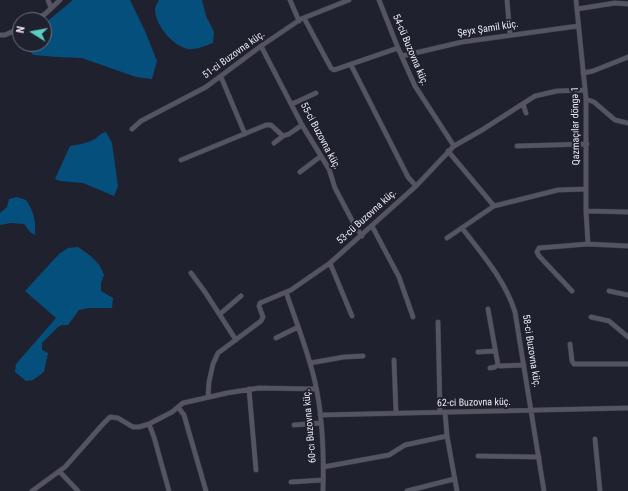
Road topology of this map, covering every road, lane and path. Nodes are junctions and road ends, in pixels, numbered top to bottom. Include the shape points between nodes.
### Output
1 (48, 0) edge
2 (60, 0) edge
3 (290, 0) edge
4 (348, 0) edge
5 (379, 0) edge
6 (507, 0) edge
7 (576, 0) edge
8 (628, 4) edge
9 (51, 8) junction
10 (576, 9) junction
11 (46, 12) edge
12 (304, 18) junction
13 (299, 21) junction
14 (578, 26) junction
15 (12, 32) edge
16 (0, 35) edge
17 (510, 35) junction
18 (261, 46) junction
19 (398, 48) junction
20 (402, 56) junction
21 (628, 57) edge
22 (351, 65) junction
23 (583, 73) junction
24 (221, 77) junction
25 (585, 90) junction
26 (316, 93) dead end
27 (586, 99) junction
28 (292, 104) junction
29 (523, 104) junction
30 (526, 113) dead end
31 (628, 124) edge
32 (302, 125) junction
33 (132, 129) dead end
34 (245, 134) junction
35 (283, 136) junction
36 (274, 143) dead end
37 (587, 144) junction
38 (454, 146) junction
39 (517, 146) dead end
40 (448, 151) junction
41 (321, 156) junction
42 (181, 160) dead end
43 (300, 172) dead end
44 (416, 186) junction
45 (586, 189) junction
46 (494, 206) junction
47 (586, 211) junction
48 (628, 212) edge
49 (372, 226) junction
50 (462, 228) junction
51 (362, 236) junction
52 (447, 238) dead end
53 (588, 244) junction
54 (628, 246) edge
55 (330, 263) junction
56 (190, 273) dead end
57 (572, 291) dead end
58 (608, 291) dead end
59 (286, 292) junction
60 (628, 295) edge
61 (241, 296) dead end
62 (488, 309) dead end
63 (220, 314) junction
64 (352, 316) dead end
65 (413, 317) dead end
66 (591, 317) dead end
67 (438, 322) dead end
68 (298, 327) junction
69 (628, 336) edge
70 (276, 338) dead end
71 (236, 340) junction
72 (570, 344) dead end
73 (495, 351) junction
74 (478, 352) dead end
75 (362, 356) dead end
76 (394, 360) dead end
77 (310, 363) junction
78 (628, 364) edge
79 (498, 365) junction
80 (524, 365) junction
81 (490, 368) dead end
82 (249, 389) junction
83 (316, 389) junction
84 (208, 397) junction
85 (178, 407) junction
86 (628, 408) edge
87 (531, 411) junction
88 (442, 412) junction
89 (396, 413) junction
90 (320, 415) junction
91 (320, 423) junction
92 (149, 424) junction
93 (294, 425) dead end
94 (447, 436) junction
95 (595, 439) dead end
96 (478, 456) dead end
97 (539, 457) junction
98 (323, 467) junction
99 (256, 470) dead end
100 (60, 472) junction
101 (454, 478) junction
102 (323, 480) junction
103 (291, 482) dead end
104 (32, 491) edge
105 (78, 491) edge
106 (169, 491) edge
107 (206, 491) edge
108 (323, 491) edge
109 (407, 491) edge
110 (457, 491) edge
111 (544, 491) edge
112 (600, 491) edge

1 - 9 street
2 - 9 street
3 - 13 street
4 - 12 street, 51-ci Buzovna küç.
5 - 19 street, 54-cü Buzovna küç.
6 - 17 street
7 - 10 street, Qazmaçılar döngə 1
8 - 10 street
9 - 11 street
10 - 14 street, Qazmaçılar döngə 1
12 - 13 street, 51-ci Buzovna küç.
12 - 22 street via 332,69 337,70
13 - 18 street, 51-ci Buzovna küç.
14 - 17 street, Şeyx Şamil küç.
14 - 23 street, Qazmaçılar döngə 1
15 - 16 street
17 - 20 street, Şeyx Şamil küç. via 462,42
18 - 24 street, 51-ci Buzovna küç.
18 - 28 street, 55-ci Buzovna küç.
19 - 20 street, 54-cü Buzovna küç.
19 - 22 street
20 - 38 street, 54-cü Buzovna küç. via 420,94
21 - 23 street
22 - 44 street via 408,177
23 - 25 street, Qazmaçılar döngə 1
24 - 33 street, 51-ci Buzovna küç. via 141,121
24 - 34 street
25 - 27 street, Qazmaçılar döngə 1
25 - 29 street, 53-cü Buzovna küç. via 542,94
26 - 28 street
27 - 31 street via 594,102 615,120
27 - 37 street, Qazmaçılar döngə 1
28 - 32 street, 55-ci Buzovna küç.
29 - 30 street
29 - 38 street, 53-cü Buzovna küç.
32 - 35 street
32 - 41 street, 55-ci Buzovna küç.
34 - 35 street via 269,125
34 - 42 street
35 - 36 street
37 - 39 street
37 - 45 street, Qazmaçılar döngə 1
38 - 40 street, 53-cü Buzovna küç.
40 - 44 street, 53-cü Buzovna küç.
40 - 46 street
41 - 43 street
41 - 51 street, 55-ci Buzovna küç. via 335,188
44 - 49 street, 53-cü Buzovna küç.
45 - 46 street via 558,190
45 - 47 street, Qazmaçılar döngə 1
46 - 50 street
47 - 48 street
47 - 53 street, Qazmaçılar döngə 1
49 - 51 street, 53-cü Buzovna küç.
49 - 65 street via 399,277
50 - 52 street
50 - 80 street, 58-ci Buzovna küç. via 486,259 509,297 517,319
51 - 55 street, 53-cü Buzovna küç.
53 - 54 street
53 - 57 street via 538,250 539,256
55 - 59 street, 53-cü Buzovna küç.
55 - 64 street
56 - 63 street
58 - 60 street
59 - 68 street, 60-cı Buzovna küç.
59 - 71 street, 53-cü Buzovna küç. via 260,303 263,315 259,324
61 - 63 street
62 - 73 street
63 - 71 street
66 - 69 street via 609,321
67 - 88 street
68 - 70 street
68 - 77 street, 60-cı Buzovna küç.
71 - 84 street, 53-cü Buzovna küç. via 215,358
72 - 78 street via 574,364
73 - 74 street
73 - 79 street
75 - 77 street
76 - 89 street
77 - 83 street, 60-cı Buzovna küç.
79 - 80 street
79 - 81 street
80 - 87 street, 58-ci Buzovna küç.
82 - 83 street
82 - 84 street
82 - 99 street
83 - 90 street, 60-cı Buzovna küç.
84 - 85 street
85 - 92 street
85 - 107 street via 184,415
86 - 87 street, 62-ci Buzovna küç.
87 - 88 street, 62-ci Buzovna küç.
87 - 97 street, 58-ci Buzovna küç.
88 - 89 street, 62-ci Buzovna küç.
88 - 94 street
89 - 90 street, 62-ci Buzovna küç.
90 - 91 street, 60-cı Buzovna küç.
91 - 93 street
91 - 98 street, 60-cı Buzovna küç.
92 - 100 street via 133,427 121,419 110,417
92 - 106 street
94 - 98 street via 406,445 389,455
94 - 101 street
95 - 112 street
96 - 97 street
97 - 111 street, 58-ci Buzovna küç.
98 - 102 street, 60-cı Buzovna küç.
100 - 104 street
100 - 105 street
101 - 109 street
101 - 110 street
102 - 103 street
102 - 108 street, 60-cı Buzovna küç.

